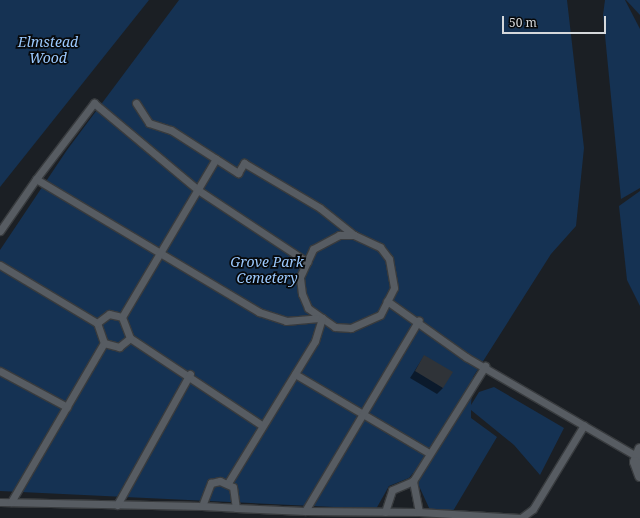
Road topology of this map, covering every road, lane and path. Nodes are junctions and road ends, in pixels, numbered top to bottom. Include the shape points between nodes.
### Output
1 (136, 103) dead end
2 (216, 159) junction
3 (36, 179) junction
4 (198, 190) junction
5 (0, 231) edge
6 (354, 235) junction
7 (159, 253) junction
8 (307, 262) junction
9 (0, 265) edge
10 (387, 301) junction
11 (122, 317) junction
12 (322, 318) junction
13 (419, 320) junction
14 (97, 322) junction
15 (130, 338) junction
16 (104, 343) junction
17 (485, 366) junction
18 (0, 370) edge
19 (190, 374) junction
20 (295, 374) junction
21 (66, 407) junction
22 (363, 414) junction
23 (584, 425) junction
24 (263, 426) junction
25 (638, 452) edge
26 (429, 453) junction
27 (640, 476) edge
28 (413, 481) junction
29 (228, 482) junction
30 (0, 502) edge
31 (11, 502) junction
32 (117, 505) junction
33 (202, 506) junction
34 (236, 508) junction
35 (306, 511) junction
36 (384, 512) junction
37 (419, 512) junction
38 (521, 518) edge

1 - 2 lane via 149,123 171,130
2 - 4 lane
2 - 6 lane via 238,173 244,163 320,208
3 - 4 lane via 94,103
3 - 5 lane
3 - 7 lane
4 - 7 lane
4 - 8 lane
6 - 8 lane via 325,240 313,249
6 - 10 lane via 368,239 389,259 394,288
7 - 11 lane
7 - 12 lane via 259,312 286,321
8 - 12 lane via 300,277 302,294 308,308
9 - 14 lane
10 - 12 lane via 380,316 351,328 335,327
10 - 13 lane
11 - 14 lane via 109,314
11 - 15 lane
12 - 20 lane via 315,341
13 - 17 lane via 466,357
13 - 22 lane
14 - 16 lane
15 - 16 lane via 119,347
15 - 19 lane
16 - 21 lane
17 - 23 lane
17 - 26 lane
18 - 21 lane
19 - 24 lane
19 - 32 lane
20 - 22 lane
20 - 24 lane
21 - 31 lane
22 - 26 lane
22 - 35 lane
23 - 25 lane
23 - 38 lane via 533,509
24 - 29 lane
25 - 27 street via 635,467
26 - 28 lane
28 - 36 lane via 392,490
28 - 37 lane
29 - 33 lane via 211,483
29 - 34 lane via 233,487
30 - 31 lane
31 - 32 lane
32 - 33 lane
33 - 34 lane
34 - 35 lane
35 - 36 lane
36 - 37 lane
37 - 38 lane via 462,517

